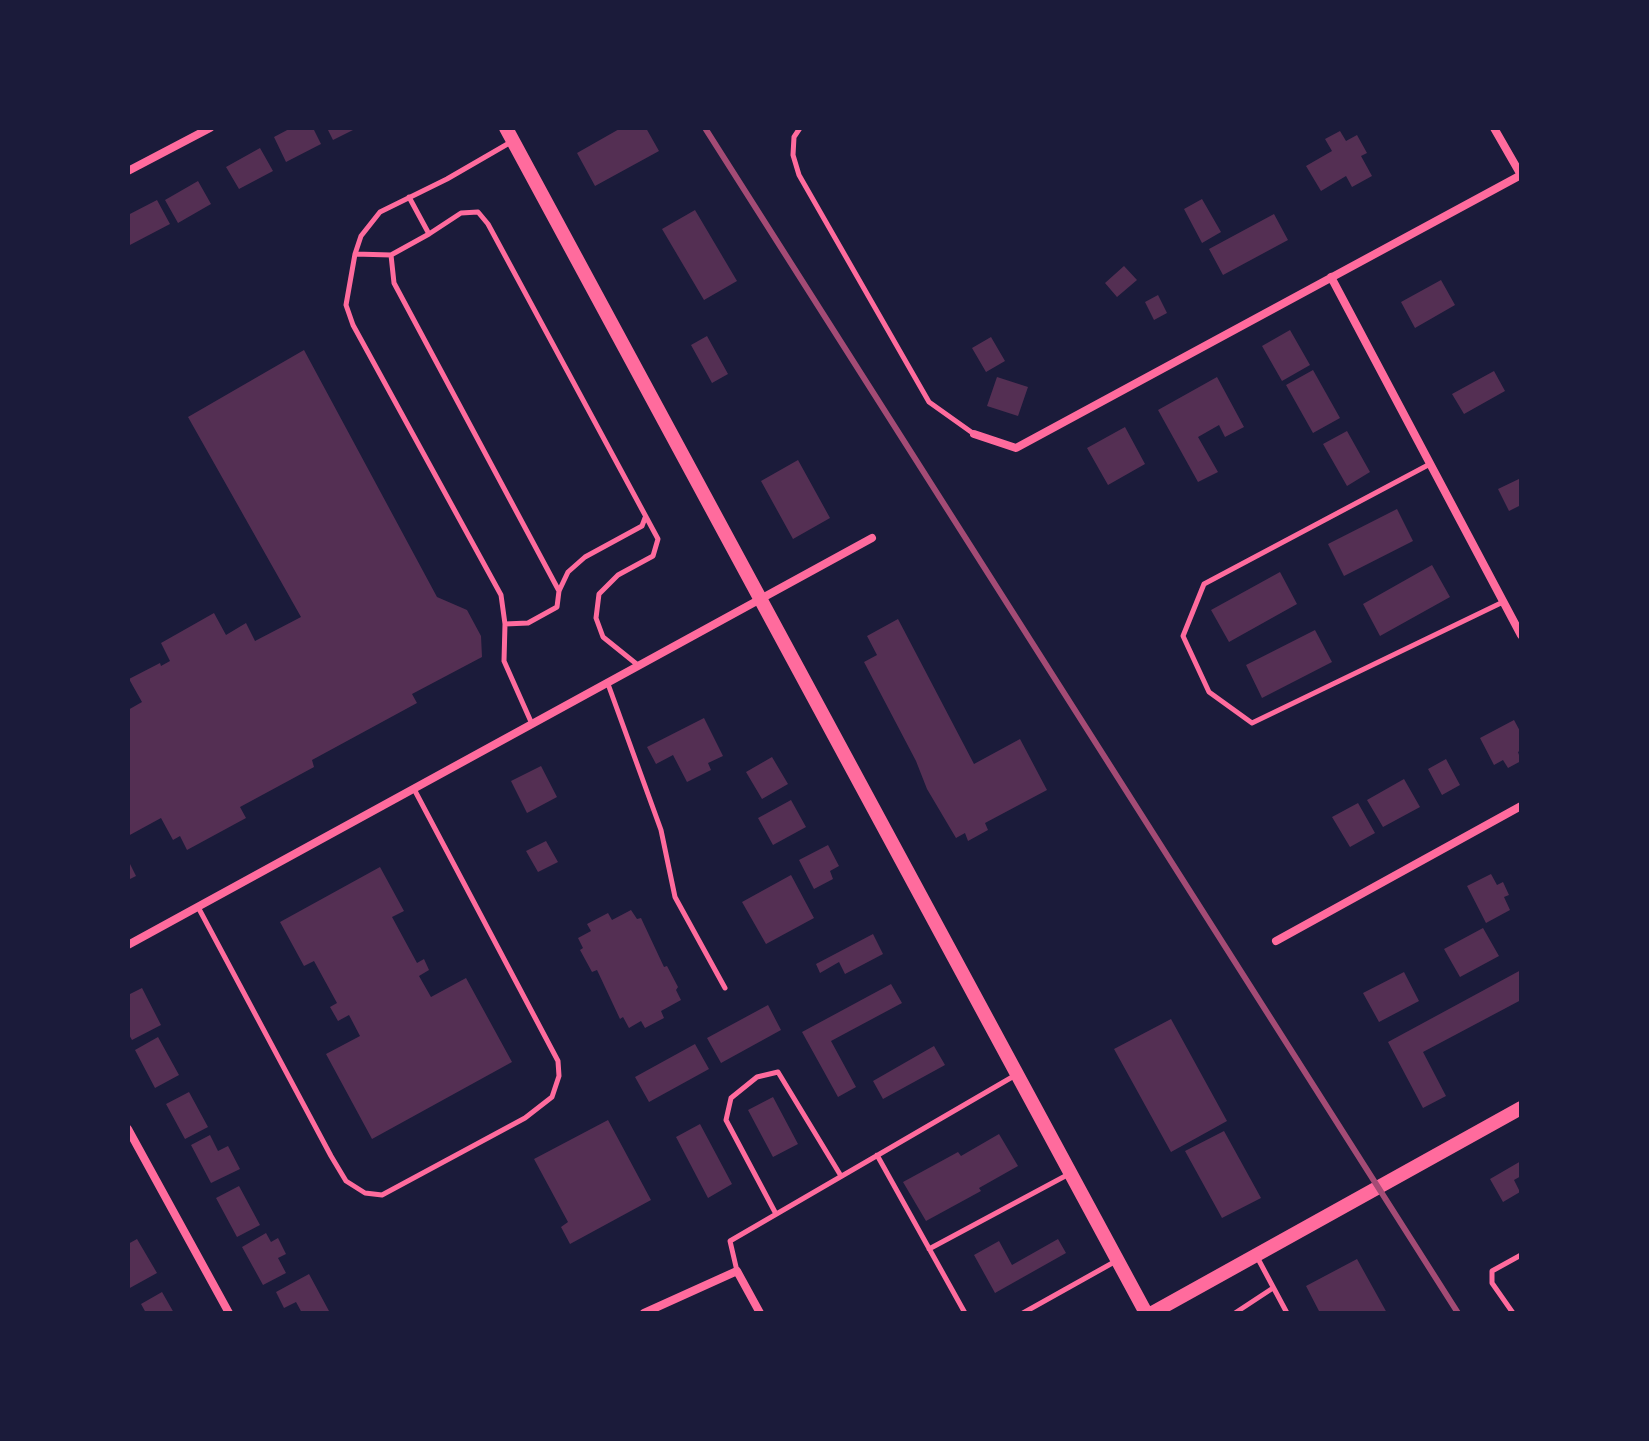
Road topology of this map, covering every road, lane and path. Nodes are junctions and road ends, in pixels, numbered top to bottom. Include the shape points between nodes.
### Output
1 (210, 128) edge
2 (800, 128) edge
3 (1494, 128) edge
4 (509, 134) edge
5 (128, 171) edge
6 (1521, 175) edge
7 (409, 197) junction
8 (429, 234) junction
9 (355, 254) junction
10 (391, 255) junction
11 (1331, 277) junction
12 (974, 434) joint
13 (1430, 464) junction
14 (645, 518) junction
15 (872, 538) dead end
16 (559, 591) junction
17 (762, 600) junction
18 (1503, 602) junction
19 (505, 624) junction
20 (1521, 635) edge
21 (639, 666) junction
22 (608, 684) junction
23 (533, 725) junction
24 (414, 789) junction
25 (1521, 806) edge
26 (198, 907) junction
27 (1276, 941) dead end
28 (128, 945) edge
29 (725, 988) dead end
30 (1016, 1075) junction
31 (1521, 1108) edge
32 (128, 1129) edge
33 (877, 1155) junction
34 (1070, 1173) junction
35 (841, 1176) junction
36 (776, 1214) junction
37 (929, 1249) junction
38 (1256, 1255) junction
39 (1521, 1255) edge
40 (1117, 1260) junction
41 (737, 1271) junction
42 (1273, 1288) junction
43 (229, 1313) edge
44 (644, 1313) edge
45 (760, 1313) edge
46 (965, 1313) edge
47 (1023, 1313) edge
48 (1149, 1313) edge
49 (1235, 1313) edge
50 (1287, 1313) edge
51 (1513, 1313) edge

1 - 5 street
2 - 12 lane via 794,137 799,175 929,402
3 - 6 street
4 - 7 lane
4 - 17 main road
6 - 11 street
7 - 8 lane
7 - 9 lane via 380,212 361,236
8 - 10 lane
8 - 14 lane via 461,213 478,212 488,224
9 - 10 lane
9 - 19 lane via 346,305 353,325 501,595
10 - 16 lane via 394,283
11 - 12 street via 1016,448
11 - 13 street
13 - 18 street
13 - 18 lane via 1204,584 1183,636 1209,692 1252,723
14 - 16 lane via 642,526 585,557 568,572
14 - 21 lane via 658,539 653,556 618,575 599,594 596,618 603,637
15 - 17 street
16 - 19 lane via 557,607 528,623
17 - 21 street
17 - 30 main road
18 - 20 street
19 - 23 lane via 504,661
21 - 22 street
22 - 23 street
22 - 29 lane via 661,830 675,897
23 - 24 street
24 - 26 street
24 - 26 lane via 558,1061 552,1097 512,1125 382,1195 365,1193 346,1181
25 - 27 street
26 - 28 street
30 - 33 lane
30 - 34 main road
31 - 38 main road
32 - 43 street
33 - 35 lane
33 - 37 lane
34 - 37 lane
34 - 40 main road
35 - 36 lane
35 - 36 lane via 778,1072 757,1077 731,1098 726,1120
36 - 41 lane via 730,1241
37 - 46 lane
38 - 42 lane
38 - 48 main road
39 - 51 lane via 1492,1271 1492,1283
40 - 47 lane
40 - 48 main road
41 - 44 street
41 - 45 street
42 - 49 lane
42 - 50 lane

